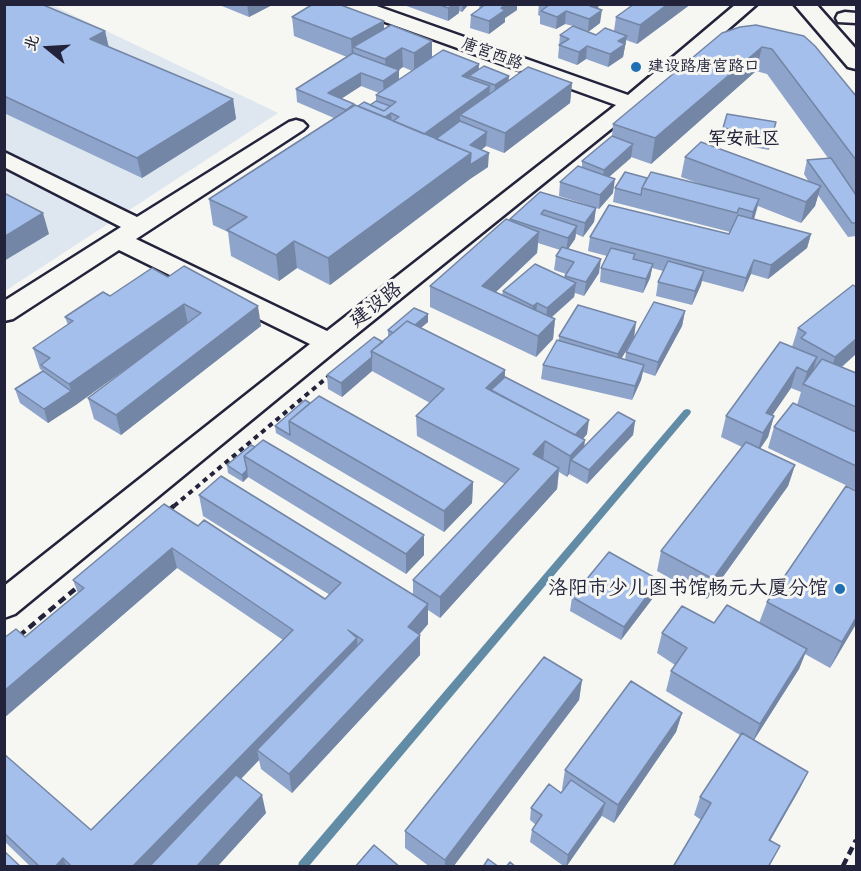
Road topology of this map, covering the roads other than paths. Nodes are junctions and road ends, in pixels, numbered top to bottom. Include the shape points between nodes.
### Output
1 (352, 4) edge
2 (380, 4) edge
3 (734, 4) edge
4 (748, 4) edge
5 (804, 4) edge
6 (856, 62) edge
7 (630, 97) junction
8 (296, 126) dead end
9 (4, 158) edge
10 (129, 233) junction
11 (4, 313) edge
12 (321, 339) junction
13 (4, 580) edge
14 (4, 605) edge

1 - 7 street, 唐宫西路
2 - 7 street, 唐宫西路
3 - 7 street, 建设路
4 - 7 street, 建设路
5 - 6 main road
7 - 12 street, 建设路
8 - 10 street
9 - 10 street
10 - 11 street
10 - 12 street
12 - 13 street, 建设路
12 - 14 street, 建设路

